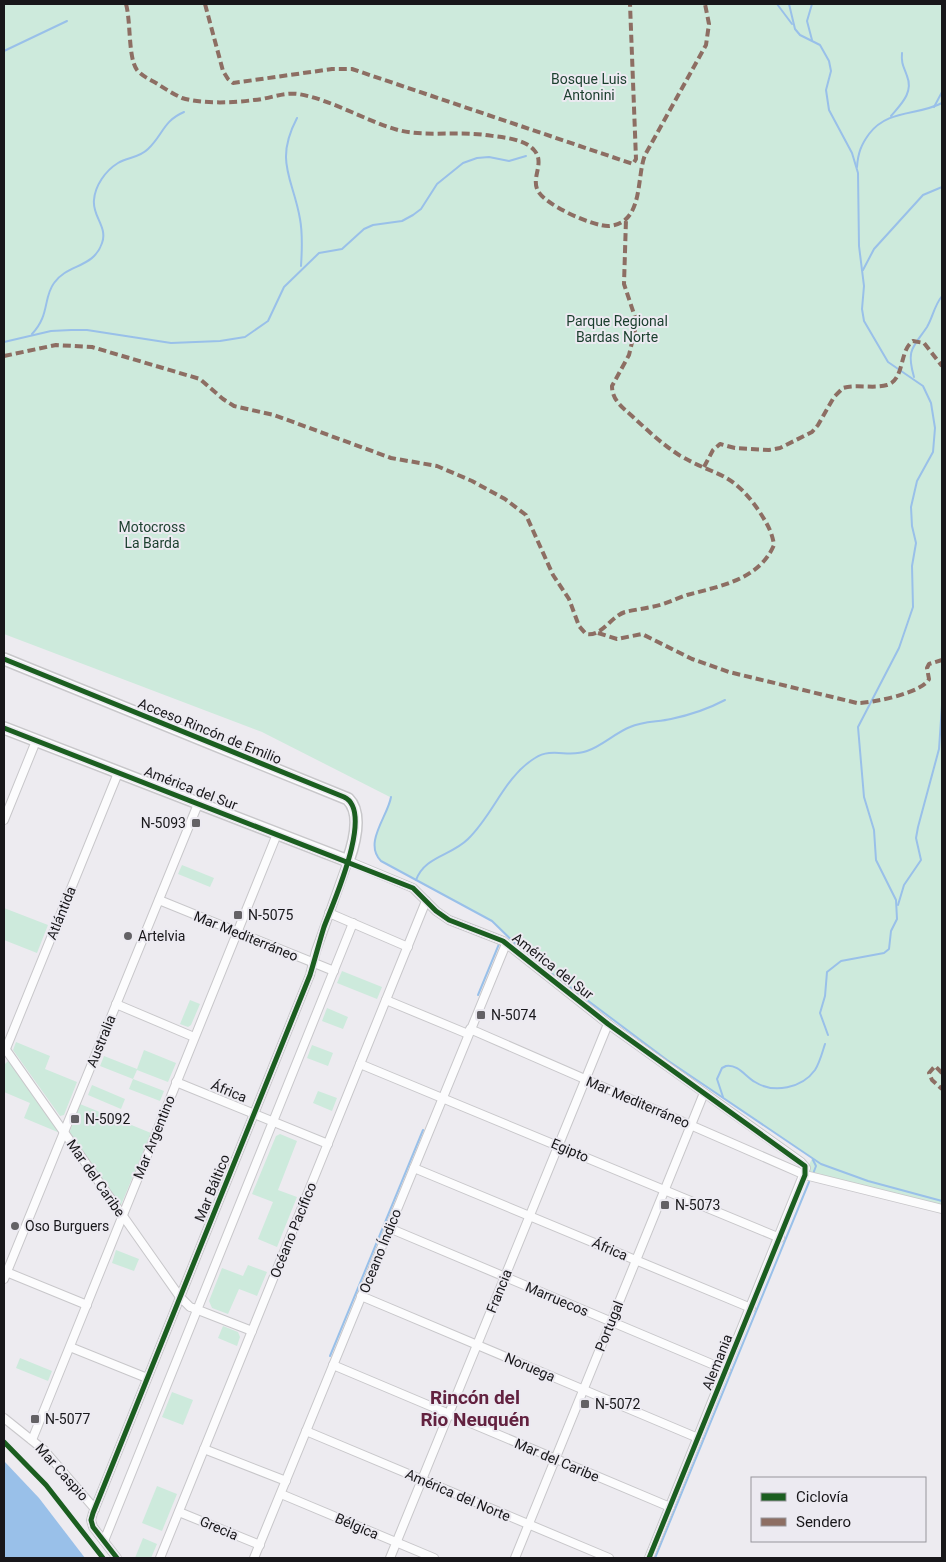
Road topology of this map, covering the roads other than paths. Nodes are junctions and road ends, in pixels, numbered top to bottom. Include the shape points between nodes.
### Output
1 (4, 659) edge
2 (4, 728) edge
3 (36, 741) junction
4 (118, 772) junction
5 (198, 804) junction
6 (4, 820) edge
7 (276, 834) junction
8 (348, 861) junction
9 (159, 900) junction
10 (426, 901) junction
11 (329, 913) junction
12 (353, 923) junction
13 (237, 932) junction
14 (506, 944) junction
15 (408, 947) junction
16 (313, 963) junction
17 (334, 971) junction
18 (386, 1000) junction
19 (116, 1004) junction
20 (608, 1024) junction
21 (469, 1032) junction
22 (194, 1037) junction
23 (4, 1049) edge
24 (360, 1064) junction
25 (585, 1079) junction
26 (176, 1082) junction
27 (704, 1094) junction
28 (442, 1097) junction
29 (254, 1114) junction
30 (273, 1122) junction
31 (691, 1125) junction
32 (64, 1132) junction
33 (328, 1144) junction
34 (558, 1145) junction
35 (414, 1168) junction
36 (805, 1175) junction
37 (664, 1190) junction
38 (942, 1209) edge
39 (529, 1216) junction
40 (122, 1217) junction
41 (389, 1228) junction
42 (780, 1238) junction
43 (636, 1260) junction
44 (5, 1274) edge
45 (504, 1277) junction
46 (361, 1296) junction
47 (180, 1297) junction
48 (87, 1305) junction
49 (751, 1308) junction
50 (175, 1309) junction
51 (194, 1309) junction
52 (611, 1322) junction
53 (252, 1331) junction
54 (477, 1345) junction
55 (70, 1347) junction
56 (333, 1365) junction
57 (726, 1370) junction
58 (147, 1378) junction
59 (583, 1390) junction
60 (449, 1414) junction
61 (4, 1418) edge
62 (306, 1432) junction
63 (698, 1438) junction
64 (32, 1440) junction
65 (204, 1449) junction
66 (555, 1459) junction
67 (422, 1480) junction
68 (286, 1481) junction
69 (281, 1494) junction
70 (670, 1507) junction
71 (95, 1510) junction
72 (179, 1512) junction
73 (91, 1520) joint
74 (528, 1524) junction
75 (104, 1541) junction
76 (396, 1543) junction
77 (260, 1545) junction
78 (117, 1558) edge
79 (160, 1558) edge
80 (254, 1558) edge
81 (390, 1558) edge
82 (434, 1558) edge
83 (515, 1558) edge
84 (610, 1558) edge
85 (649, 1558) edge

1 - 8 street, Acceso Rincón de Emilio via 348,799 354,810 355,829
2 - 3 street, América del Sur
3 - 4 street, América del Sur
3 - 6 street
4 - 5 street, América del Sur
4 - 23 street, Atlántida
5 - 7 street, América del Sur
5 - 9 street, Australia
7 - 8 street, América del Sur
7 - 13 street, Mar Argentino
8 - 10 street, América del Sur via 413,888
8 - 11 street, Mar Báltico
9 - 13 street, Mar Mediterráneo
9 - 19 street, Australia
10 - 14 street, América del Sur via 449,920
10 - 15 street, Océano Pacífico
11 - 12 street
11 - 16 street, Mar Báltico
12 - 15 street
12 - 17 street
13 - 16 street, Mar Mediterráneo
13 - 22 street, Mar Argentino
14 - 20 street, América del Sur
14 - 21 street, Oceano Índico
15 - 18 street, Océano Pacífico
16 - 17 street, Mar Mediterráneo
16 - 29 street, Mar Báltico
17 - 30 street
18 - 21 street, Mar Mediterráneo
18 - 24 street, Océano Pacífico
19 - 22 street
19 - 32 street, Australia
20 - 25 street, Francia
20 - 27 street, América del Sur
21 - 25 street, Mar Mediterráneo
21 - 28 street, Oceano Índico
22 - 26 street, Mar Argentino
23 - 32 street, Mar del Caribe
24 - 28 street, Egipto
24 - 33 street, Océano Pacífico
25 - 31 street, Mar Mediterráneo
25 - 34 street, Francia
26 - 29 street, África
26 - 40 street, Mar Argentino
27 - 31 street, Portugal
27 - 36 street, América del Sur via 803,1164
28 - 34 street, Egipto
28 - 35 street, Oceano Índico
29 - 30 street, África
29 - 47 street, Mar Báltico
30 - 33 street, África
30 - 51 street
31 - 36 street, Mar Mediterráneo
31 - 37 street, Portugal
32 - 40 street, Mar del Caribe
32 - 44 street, Australia
33 - 53 street, Océano Pacífico
34 - 37 street, Egipto
34 - 39 street, Francia
35 - 39 street, África
35 - 41 street, Oceano Índico
36 - 38 street
36 - 42 street, Alemania
37 - 42 street, Egipto
37 - 43 street, Portugal
39 - 43 street, África
39 - 45 street, Francia
40 - 47 street, Mar del Caribe
40 - 48 street, Mar Argentino
41 - 45 street, Marruecos
41 - 46 street, Oceano Índico
42 - 49 street, Alemania
43 - 49 street, África
43 - 52 street, Portugal
44 - 48 street
45 - 52 street, Marruecos
45 - 54 street, Francia
46 - 54 street, Noruega
46 - 56 street, Oceano Índico
47 - 50 street, Mar Báltico
47 - 51 street, Mar del Caribe
48 - 55 street, Mar Argentino
49 - 57 street, Alemania
50 - 51 street, Mar del Caribe
50 - 58 street, Mar Báltico
51 - 53 street, Mar del Caribe
51 - 75 street
52 - 57 street, Marruecos
52 - 59 street, Portugal
53 - 65 street, Océano Pacífico
54 - 59 street, Noruega
54 - 60 street, Francia
55 - 58 street
55 - 64 street, Mar Argentino
56 - 60 street, Mar del Caribe
56 - 62 street, Oceano Índico
57 - 63 street, Alemania
58 - 71 street, Mar Báltico
59 - 63 street, Noruega
59 - 66 street, Portugal
60 - 66 street, Mar del Caribe
60 - 67 street, Francia
61 - 64 street, Mar Caspio
62 - 67 street, América del Norte
62 - 68 street, Oceano Índico
63 - 70 street, Alemania
64 - 71 street, Mar Caspio via 50,1456
65 - 68 street
65 - 72 street, Océano Pacífico
66 - 70 street, Mar del Caribe
66 - 74 street, Portugal
67 - 74 street, América del Norte
67 - 76 street, Francia
68 - 69 street, Oceano Índico
69 - 76 street, Bélgica
69 - 77 street, Oceano Índico
70 - 85 street, Alemania
71 - 73 street, Mar Báltico
72 - 77 street, Grecia
72 - 79 street, Océano Pacífico
73 - 75 street, Mar Caspio
74 - 83 street, Portugal
74 - 84 street, América del Norte
75 - 78 street, Mar Caspio
76 - 81 street, Francia
76 - 82 street, Bélgica
77 - 80 street, Oceano Índico

